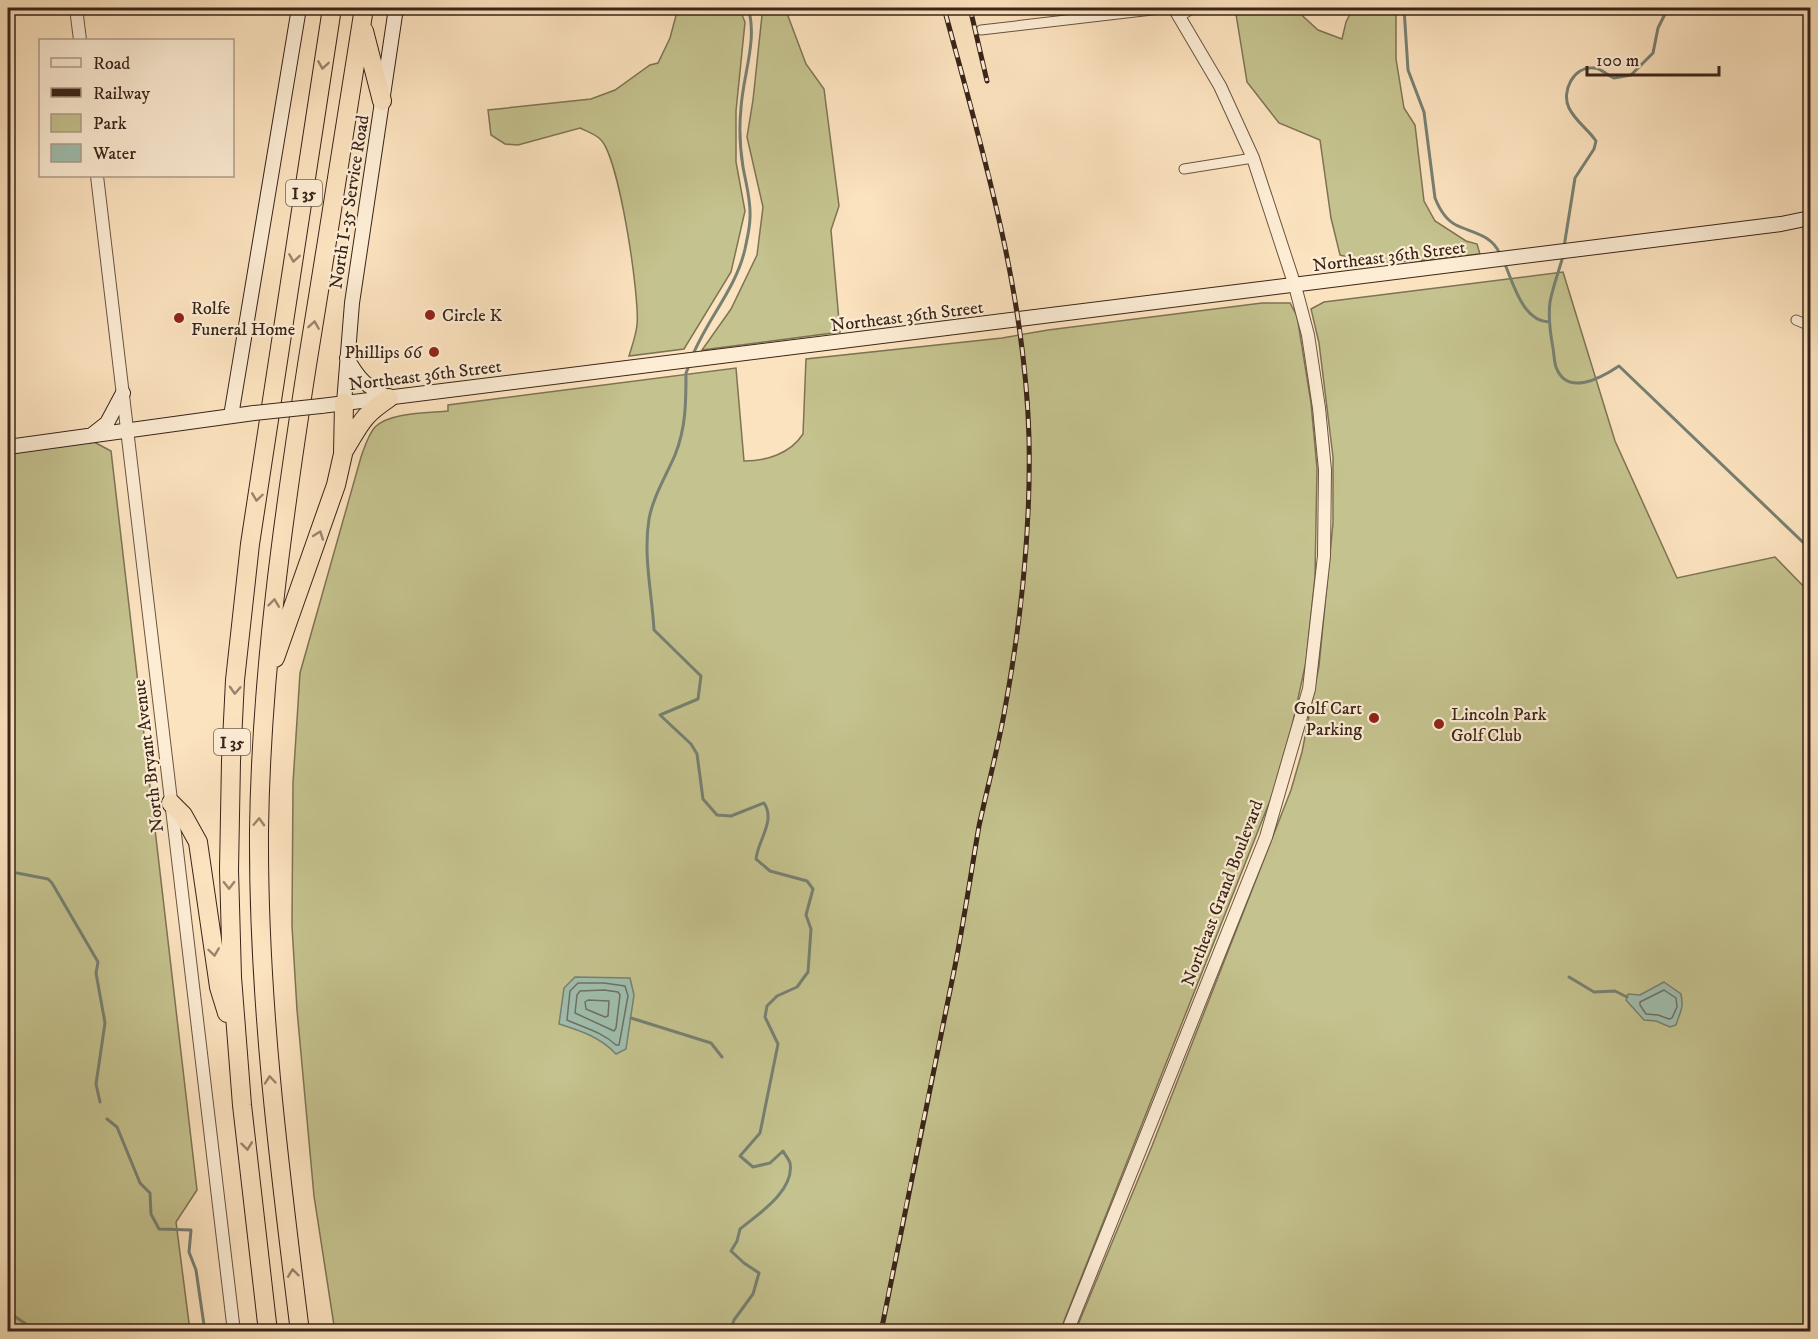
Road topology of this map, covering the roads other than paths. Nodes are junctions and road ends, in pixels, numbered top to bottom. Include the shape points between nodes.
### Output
1 (76, 8) edge
2 (299, 8) edge
3 (332, 8) edge
4 (396, 8) edge
5 (1168, 8) edge
6 (1194, 8) edge
7 (1177, 12) edge
8 (363, 14) edge
9 (981, 30) dead end
10 (80, 39) edge
11 (382, 101) junction
12 (1253, 158) junction
13 (1184, 169) dead end
14 (97, 177) edge
15 (1810, 218) edge
16 (1295, 286) junction
17 (1796, 321) dead end
18 (1810, 326) edge
19 (347, 358) junction
20 (123, 393) junction
21 (389, 398) junction
22 (344, 403) junction
23 (231, 416) junction
24 (128, 430) junction
25 (92, 435) junction
26 (8, 447) edge
27 (343, 453) junction
28 (266, 682) junction
29 (171, 803) junction
30 (237, 1046) junction
31 (234, 1332) edge
32 (268, 1332) edge
33 (300, 1332) edge
34 (1067, 1332) edge

1 - 10 street
2 - 23 main road
3 -> 30 highway, I 35 via 265,439 235,680 229,842
4 - 11 main road, North I-35 Service Road
5 - 9 street
6 - 7 street
7 - 12 street, Northeast Grand Boulevard via 1220,87
8 - 11 highway
28 -> 8 highway, I 35 via 296,439
11 - 19 main road, North I-35 Service Road
12 - 13 street
12 - 16 street, Northeast Grand Boulevard
14 - 20 street, North Bryant Avenue
15 - 16 main road, Northeast 36th Street
16 - 21 main road, Northeast 36th Street
16 - 34 street, Northeast Grand Boulevard via 1308,335 1325,470 1324,558 1309,689 1266,837
17 - 18 street
19 - 21 main road via 368,387
19 - 22 main road, North I-35 Service Road
20 - 24 street, North Bryant Avenue
20 - 25 main road via 107,423
21 - 22 main road, Northeast 36th Street
21 - 27 highway via 370,411
22 - 23 main road, Northeast 36th Street, bridge
22 - 27 highway
23 - 24 main road, Northeast 36th Street
24 - 25 main road, Northeast 36th Street
24 - 29 street, North Bryant Avenue
25 - 26 main road, Northeast 36th Street
28 -> 27 highway via 327,514
33 -> 28 highway, I 35 via 275,1134 263,993 259,829
29 -> 30 highway via 183,815 198,843 219,987
29 - 31 street, North Bryant Avenue
30 -> 32 highway, I 35

